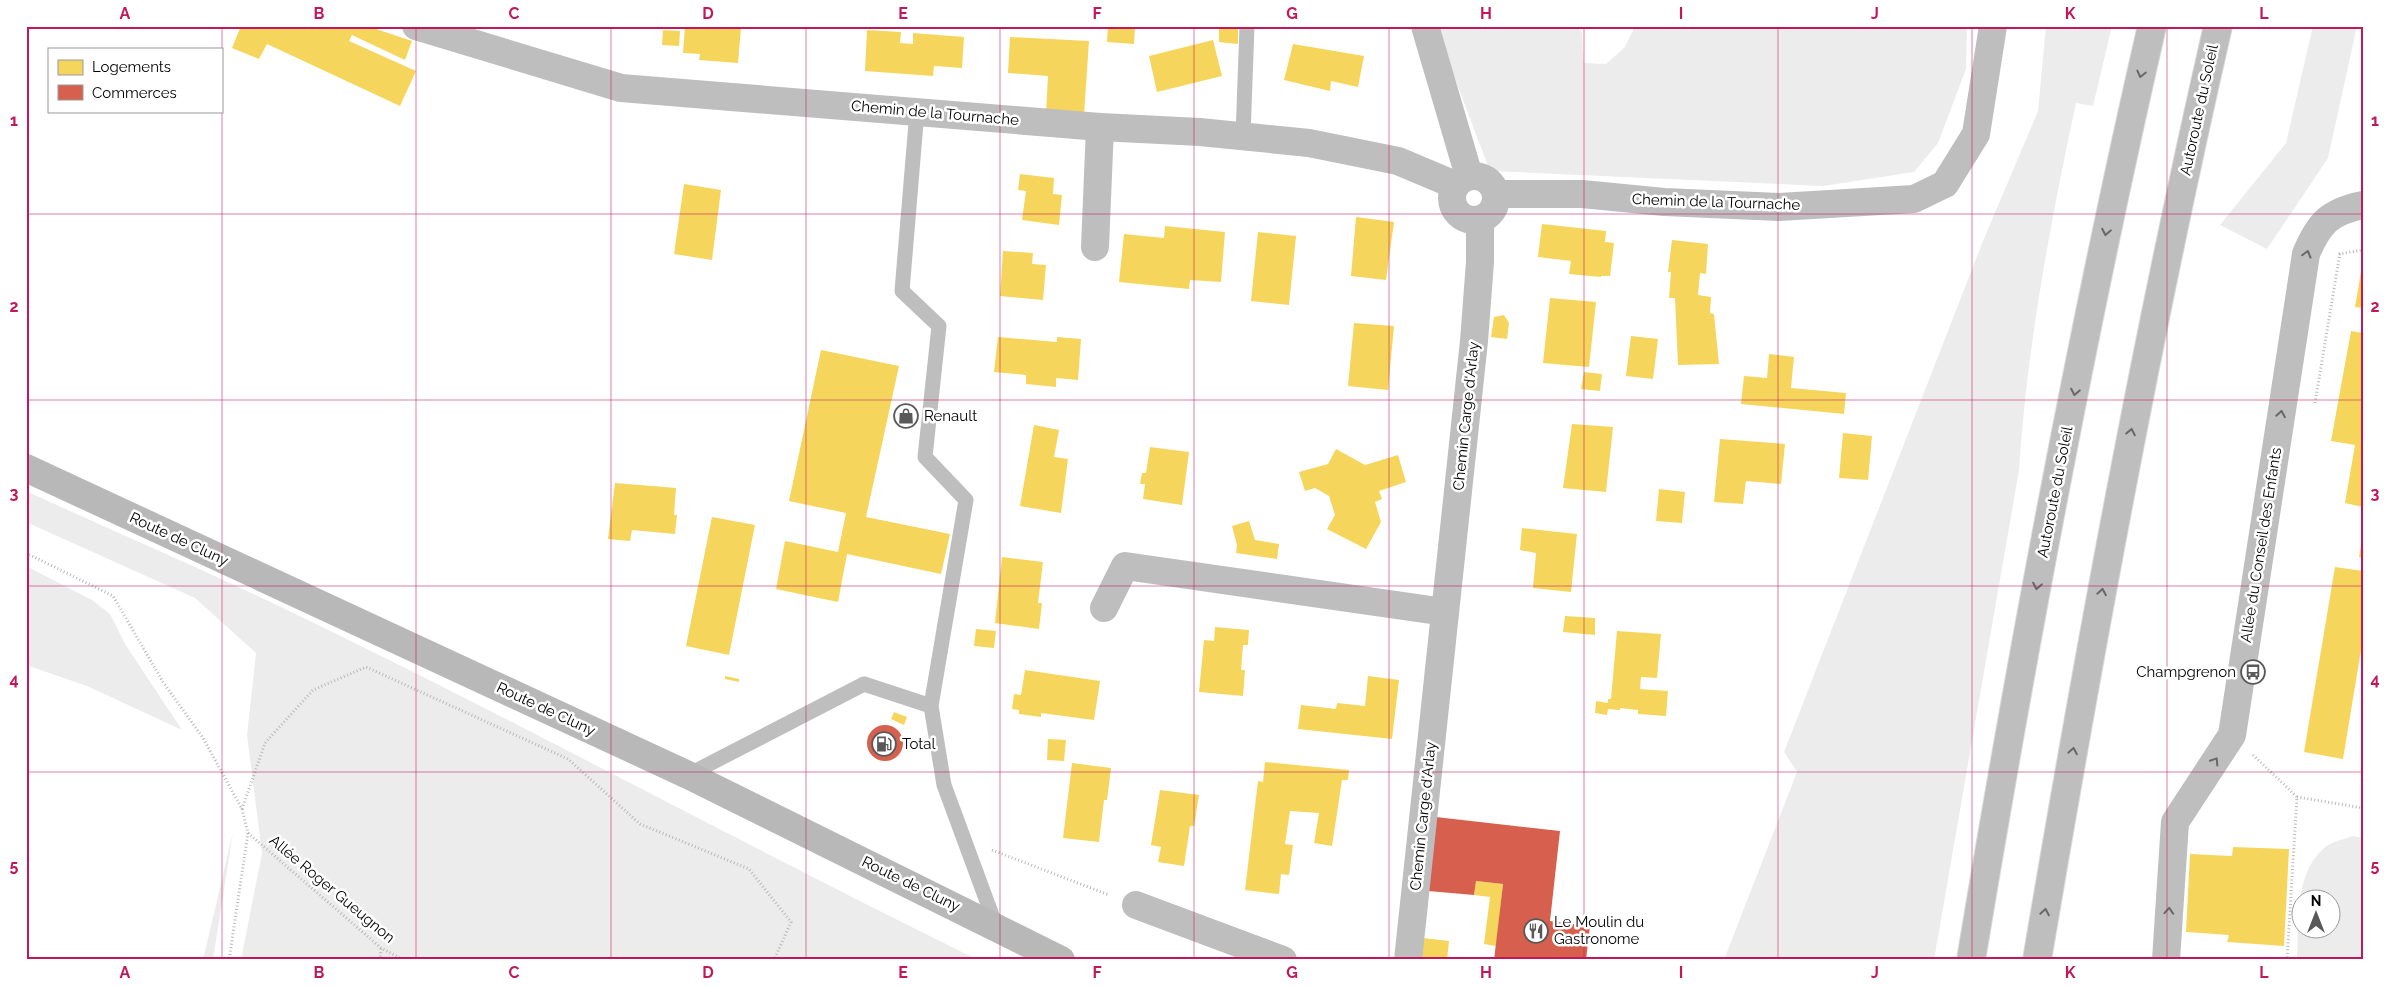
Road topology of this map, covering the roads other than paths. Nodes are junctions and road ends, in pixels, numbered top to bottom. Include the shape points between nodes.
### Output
1 (416, 26) edge
2 (1247, 26) edge
3 (1425, 26) edge
4 (1993, 26) edge
5 (2152, 26) edge
6 (2218, 26) edge
7 (917, 111) junction
8 (1100, 127) junction
9 (1243, 136) junction
10 (1462, 181) junction
11 (1496, 194) junction
12 (2363, 206) edge
13 (1480, 220) junction
14 (1095, 247) dead end
15 (26, 468) edge
16 (1104, 608) dead end
17 (1445, 612) junction
18 (931, 706) junction
19 (688, 775) junction
20 (1136, 905) road end
21 (996, 926) junction
22 (1061, 960) edge
23 (1283, 960) edge
24 (1408, 960) edge
25 (1971, 960) edge
26 (2037, 960) edge
27 (2166, 960) edge

1 - 7 main road, Chemin de la Tournache via 621,88
2 - 9 lane
3 - 10 main road
4 - 11 main road, Chemin de la Tournache via 1976,134 1945,184 1914,199 1779,207 1664,202 1582,194
5 -> 25 main road, Autoroute du Soleil via 2111,204 2071,409 2005,756
26 -> 6 main road, Autoroute du Soleil via 2131,431
7 - 8 main road, Chemin de la Tournache
7 - 18 lane via 902,291 939,326 925,457 966,500
8 - 9 main road, Chemin de la Tournache
8 - 14 main road
9 - 10 main road, Chemin de la Tournache via 1309,143 1398,161
10 - 11 main road via 1478,176 1486,179
10 - 13 main road via 1452,193 1456,212 1462,217
11 - 13 main road via 1493,210
27 -> 12 main road, Allée du Conseil des Enfants via 2175,822 2232,735 2306,254 2316,231 2331,216
13 - 17 main road, Chemin Carge d'Arlay via 1474,341
15 - 19 main road, Route de Cluny
16 - 17 main road via 1124,566
17 - 24 main road, Chemin Carge d'Arlay
18 - 19 lane via 864,684
18 - 21 lane via 944,785
19 - 21 main road, Route de Cluny
20 - 23 main road
21 - 22 main road, Route de Cluny

